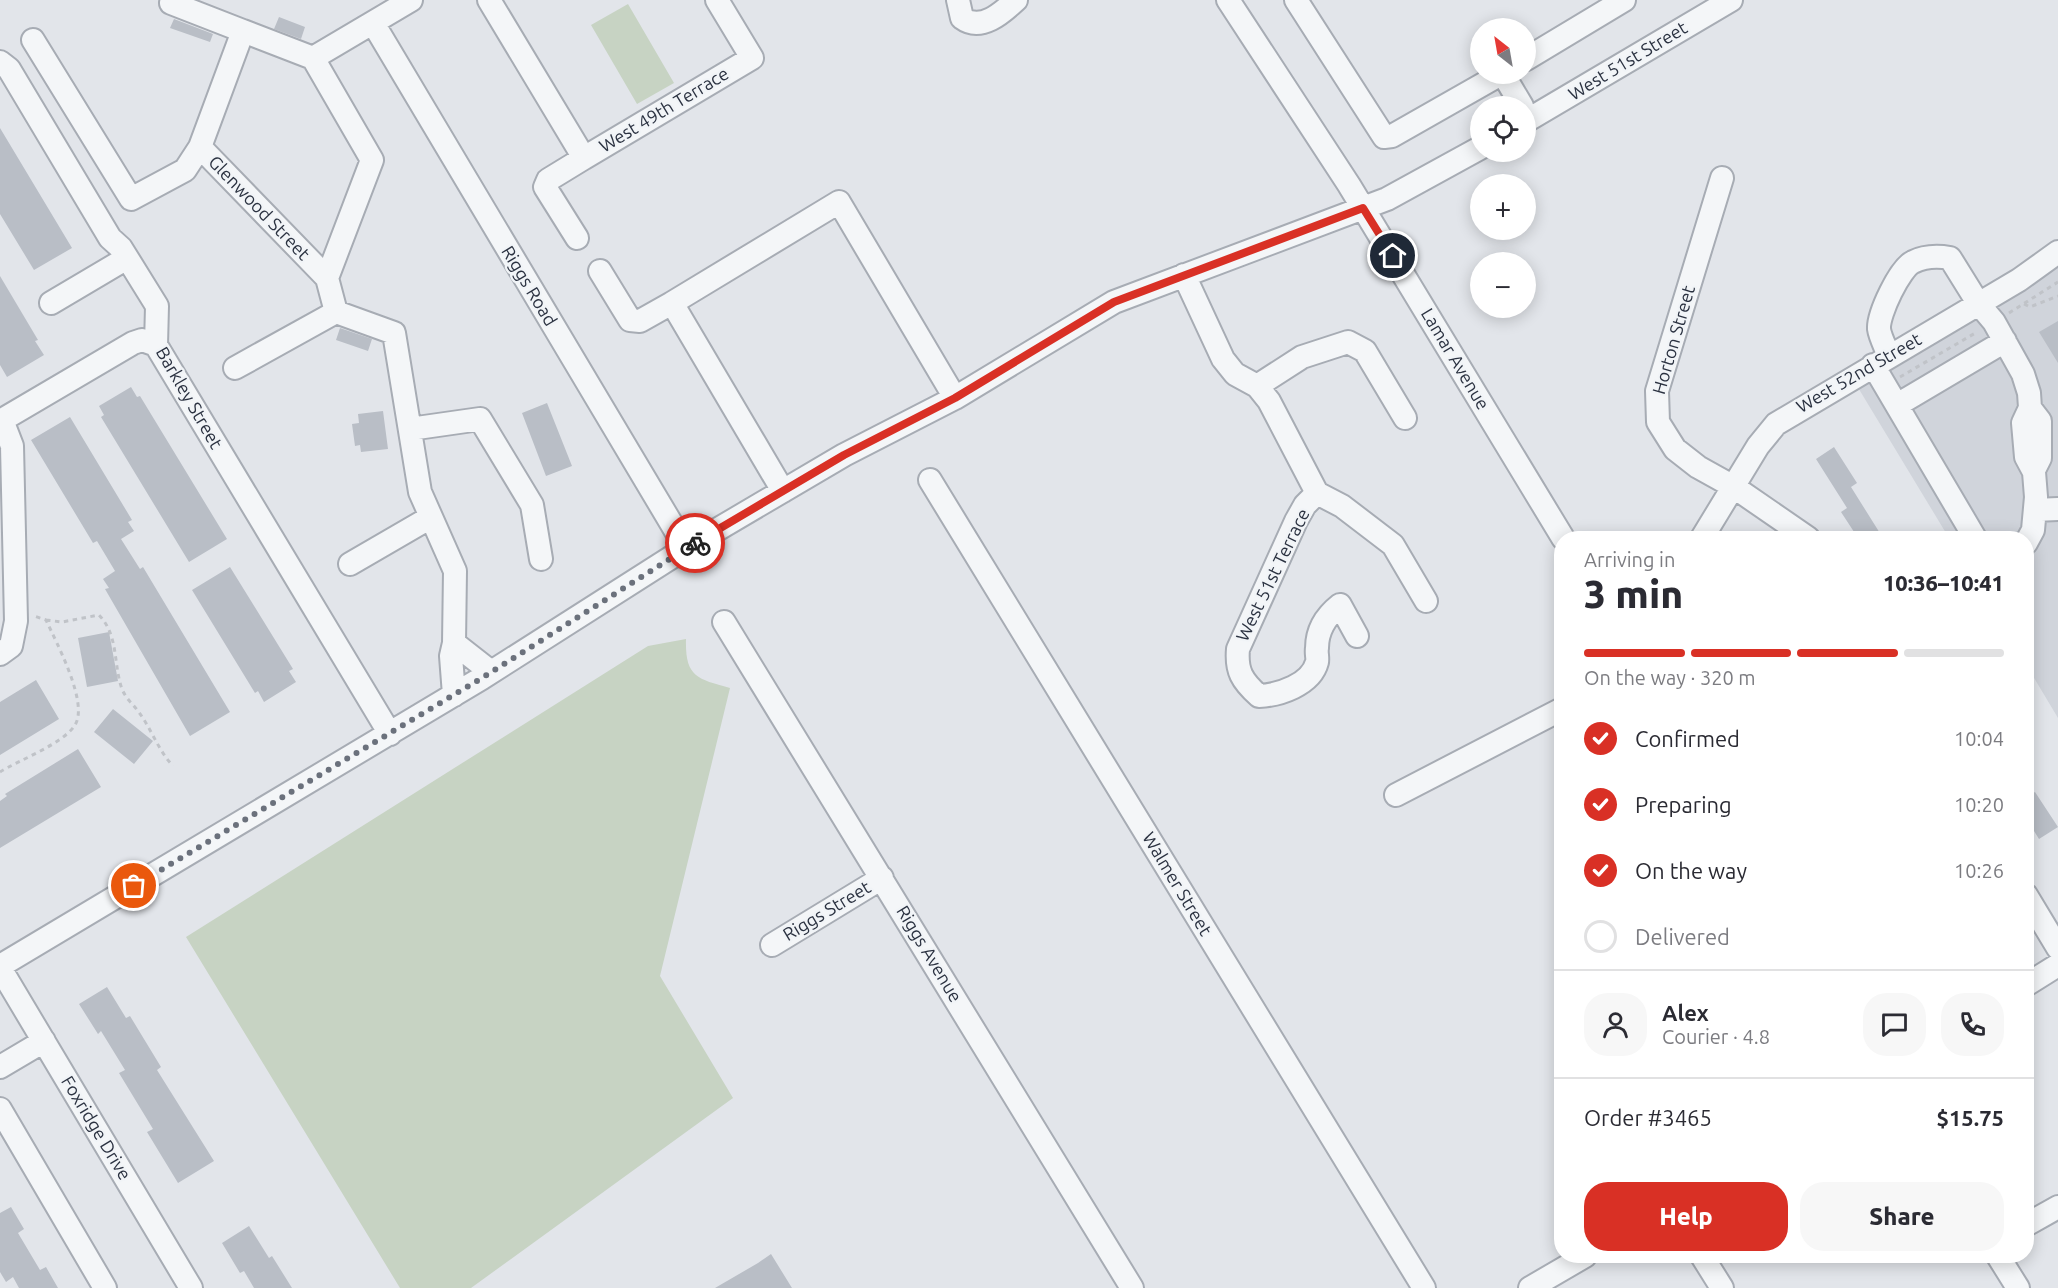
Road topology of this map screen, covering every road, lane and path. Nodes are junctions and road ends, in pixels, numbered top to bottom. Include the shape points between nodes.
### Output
1 (489, 0) edge
2 (717, 0) edge
3 (958, 0) edge
4 (1016, 0) edge
5 (1228, 0) edge
6 (1296, 0) edge
7 (1624, 0) edge
8 (1731, 0) edge
9 (401, 2) edge
10 (171, 3) dead end
11 (373, 22) junction
12 (243, 31) junction
13 (33, 40) dead end
14 (1536, 53) edge
15 (313, 58) junction
16 (0, 62) edge
17 (1484, 84) edge
18 (1536, 109) edge
19 (200, 147) junction
20 (1470, 154) edge
21 (584, 158) junction
22 (1722, 178) dead end
23 (1363, 208) junction
24 (577, 238) dead end
25 (2058, 252) edge
26 (127, 258) junction
27 (600, 271) dead end
28 (1184, 275) junction
29 (327, 278) junction
30 (2058, 282) edge
31 (2058, 296) edge
32 (51, 303) dead end
33 (672, 303) junction
34 (1978, 303) junction
35 (2024, 304) junction
36 (336, 312) junction
37 (1994, 322) junction
38 (2005, 341) junction
39 (156, 345) junction
40 (1881, 360) junction
41 (235, 368) dead end
42 (1257, 386) junction
43 (1892, 395) junction
44 (955, 398) junction
45 (1405, 418) dead end
46 (1, 420) edge
47 (410, 429) junction
48 (930, 480) dead end
49 (1734, 487) junction
50 (783, 491) junction
51 (1317, 493) junction
52 (2058, 509) edge
53 (2035, 510) junction
54 (431, 517) junction
55 (1559, 531) edge
56 (1706, 531) edge
57 (1798, 531) edge
58 (1972, 531) edge
59 (2032, 531) edge
60 (686, 548) junction
61 (541, 559) dead end
62 (350, 564) dead end
63 (1426, 601) dead end
64 (25, 616) dead end
65 (46, 620) junction
66 (724, 622) dead end
67 (1357, 636) dead end
68 (454, 643) junction
69 (1, 653) edge
70 (491, 672) junction
71 (454, 695) junction
72 (1554, 713) edge
73 (390, 734) junction
74 (173, 766) dead end
75 (0, 772) edge
76 (1396, 795) dead end
77 (882, 878) junction
78 (2034, 908) edge
79 (772, 945) dead end
80 (2058, 948) edge
81 (2058, 966) edge
82 (0, 967) edge
83 (2034, 980) edge
84 (8, 1000) edge
85 (44, 1041) junction
86 (0, 1067) edge
87 (0, 1109) edge
88 (2058, 1206) edge
89 (2034, 1220) edge
90 (1572, 1263) edge
91 (1706, 1263) edge
92 (2001, 1263) edge
93 (2011, 1285) edge
94 (105, 1288) edge
95 (191, 1288) edge
96 (1132, 1288) edge
97 (1424, 1288) edge
98 (1530, 1288) edge
99 (1722, 1288) edge

1 - 21 street, West 49th Terrace
2 - 21 street, West 49th Terrace via 752,58
3 - 4 street via 962,18 975,23 989,20
5 - 23 street, Lamar Avenue
6 - 17 street via 1384,137
7 - 14 street
8 - 18 street, West 51st Street
9 - 11 street
10 - 12 street
11 - 15 street
11 - 60 street, Riggs Road
12 - 15 street
12 - 19 street, Glenwood Street
13 - 19 street via 131,199 185,170
15 - 29 street, Glenwood Street via 372,160
16 - 26 street, Barkley Street via 13,76 110,238
19 - 29 street, Glenwood Street
20 - 23 street
21 - 24 street via 548,180 545,188
22 - 49 street, Horton Street via 1657,390 1656,405 1658,422 1675,449
23 - 28 street
23 - 55 street, Lamar Avenue
25 - 34 street, West 52nd Street
26 - 32 street
26 - 39 street, Barkley Street via 157,306
27 - 33 street via 630,320 640,321
28 - 42 street via 1223,358 1235,374
28 - 44 street via 1114,302
29 - 36 street, Glenwood Street
30 - 35 path
31 - 35 path via 2030,307
33 - 44 street via 839,202
33 - 50 street
34 - 37 street
34 - 40 street, West 52nd Street
34 - 40 street via 1950,258 1935,256 1911,262 1883,311 1879,328
35 - 37 path
36 - 41 street
36 - 47 street via 394,333
37 - 38 street
37 - 43 path
38 - 43 street
38 - 53 street via 2023,374 2030,408 2023,423 2026,457 2034,472
39 - 46 street via 145,341 133,343
39 - 73 street, Barkley Street
40 - 43 street
40 - 49 street, West 52nd Street via 1776,423
42 - 45 street via 1302,357 1348,342 1365,351
42 - 51 street via 1269,401
43 - 58 street
44 - 50 street
46 - 69 street via 12,446 16,621 11,646
47 - 54 street via 420,492
47 - 61 street via 480,418 532,505
48 - 97 street, Walmer Street
49 - 56 street, West 52nd Street
49 - 57 street, Horton Street
50 - 60 street
51 - 63 street via 1342,506 1393,545
51 - 67 street, West 51st Terrace via 1296,521 1238,649 1236,667 1259,696 1275,695 1310,674 1317,663 1319,630 1340,605
52 - 53 street
53 - 59 street
54 - 62 street
54 - 68 street via 455,571
60 - 70 street
64 - 65 path
65 - 74 path via 62,622 99,615 108,624 128,702 137,709
65 - 75 path via 65,662 80,712 75,726
66 - 77 street, Riggs Avenue
68 - 70 street
68 - 71 street
70 - 71 street
71 - 73 street
72 - 76 street
73 - 82 street
77 - 79 street, Riggs Street
77 - 96 street, Riggs Avenue
78 - 80 street
81 - 83 street
82 - 84 street, Foxridge Drive
84 - 85 street, Foxridge Drive
85 - 86 street
85 - 95 street, Foxridge Drive
87 - 94 street
88 - 89 street
90 - 98 street
91 - 99 street
92 - 93 street

